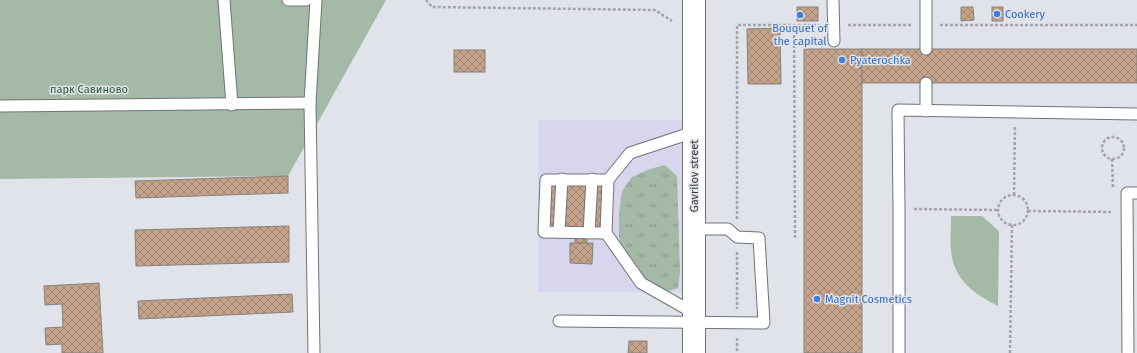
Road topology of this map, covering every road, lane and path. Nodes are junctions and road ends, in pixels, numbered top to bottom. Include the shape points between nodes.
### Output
1 (224, 0) edge
2 (288, 0) edge
3 (306, 0) edge
4 (316, 0) edge
5 (426, 0) edge
6 (694, 0) edge
7 (833, 0) edge
8 (926, 0) edge
9 (672, 21) dead end
10 (794, 25) junction
11 (834, 25) junction
12 (926, 25) junction
13 (1137, 25) edge
14 (834, 41) dead end
15 (926, 49) dead end
16 (926, 83) dead end
17 (310, 103) junction
18 (232, 105) junction
19 (0, 106) edge
20 (926, 111) junction
21 (1015, 113) junction
22 (1137, 114) edge
23 (694, 132) junction
24 (1112, 159) joint
25 (562, 179) junction
26 (592, 179) junction
27 (608, 180) junction
28 (1137, 193) edge
29 (1014, 195) junction
30 (899, 209) junction
31 (998, 210) junction
32 (1028, 210) junction
33 (1128, 213) junction
34 (1012, 225) junction
35 (694, 229) junction
36 (559, 232) junction
37 (589, 233) junction
38 (606, 233) junction
39 (737, 237) junction
40 (795, 239) dead end
41 (694, 318) junction
42 (559, 321) dead end
43 (737, 323) junction
44 (314, 353) edge
45 (694, 353) edge
46 (737, 353) edge
47 (899, 353) edge
48 (1010, 353) edge
49 (1128, 353) edge

1 - 18 lane
2 - 3 lane
4 - 17 lane
5 - 9 path via 432,7 655,10
6 - 23 street, Gavrilov street
7 - 11 lane
8 - 12 lane
10 - 11 path
10 - 39 path via 737,25
10 - 40 path
11 - 12 path
11 - 14 lane
12 - 13 path
12 - 15 lane
16 - 20 lane
17 - 18 lane
17 - 44 lane
18 - 19 lane
20 - 21 lane
20 - 30 lane via 898,110
21 - 22 lane
21 - 29 path
23 - 27 lane via 630,153
23 - 35 street, Gavrilov street
24 - 24 path via 1104,155 1102,147 1106,140 1114,137 1122,141 1124,150 1120,157
25 - 26 lane
25 - 36 lane
25 - 36 lane via 546,180 544,232
26 - 27 lane
26 - 37 lane
27 - 38 lane
28 - 33 lane via 1127,193
29 - 31 path via 1003,198
29 - 32 path via 1026,203
30 - 31 path
30 - 47 lane
31 - 34 path via 1005,223
32 - 33 path
32 - 34 path via 1020,224
33 - 49 lane
34 - 48 path
35 - 39 lane via 728,229
35 - 41 street, Gavrilov street
36 - 37 lane
37 - 38 lane
38 - 41 lane via 641,283
39 - 43 path
39 - 43 lane via 759,238 764,323
41 - 42 lane
41 - 43 lane
41 - 45 street, Gavrilov street
43 - 46 path

